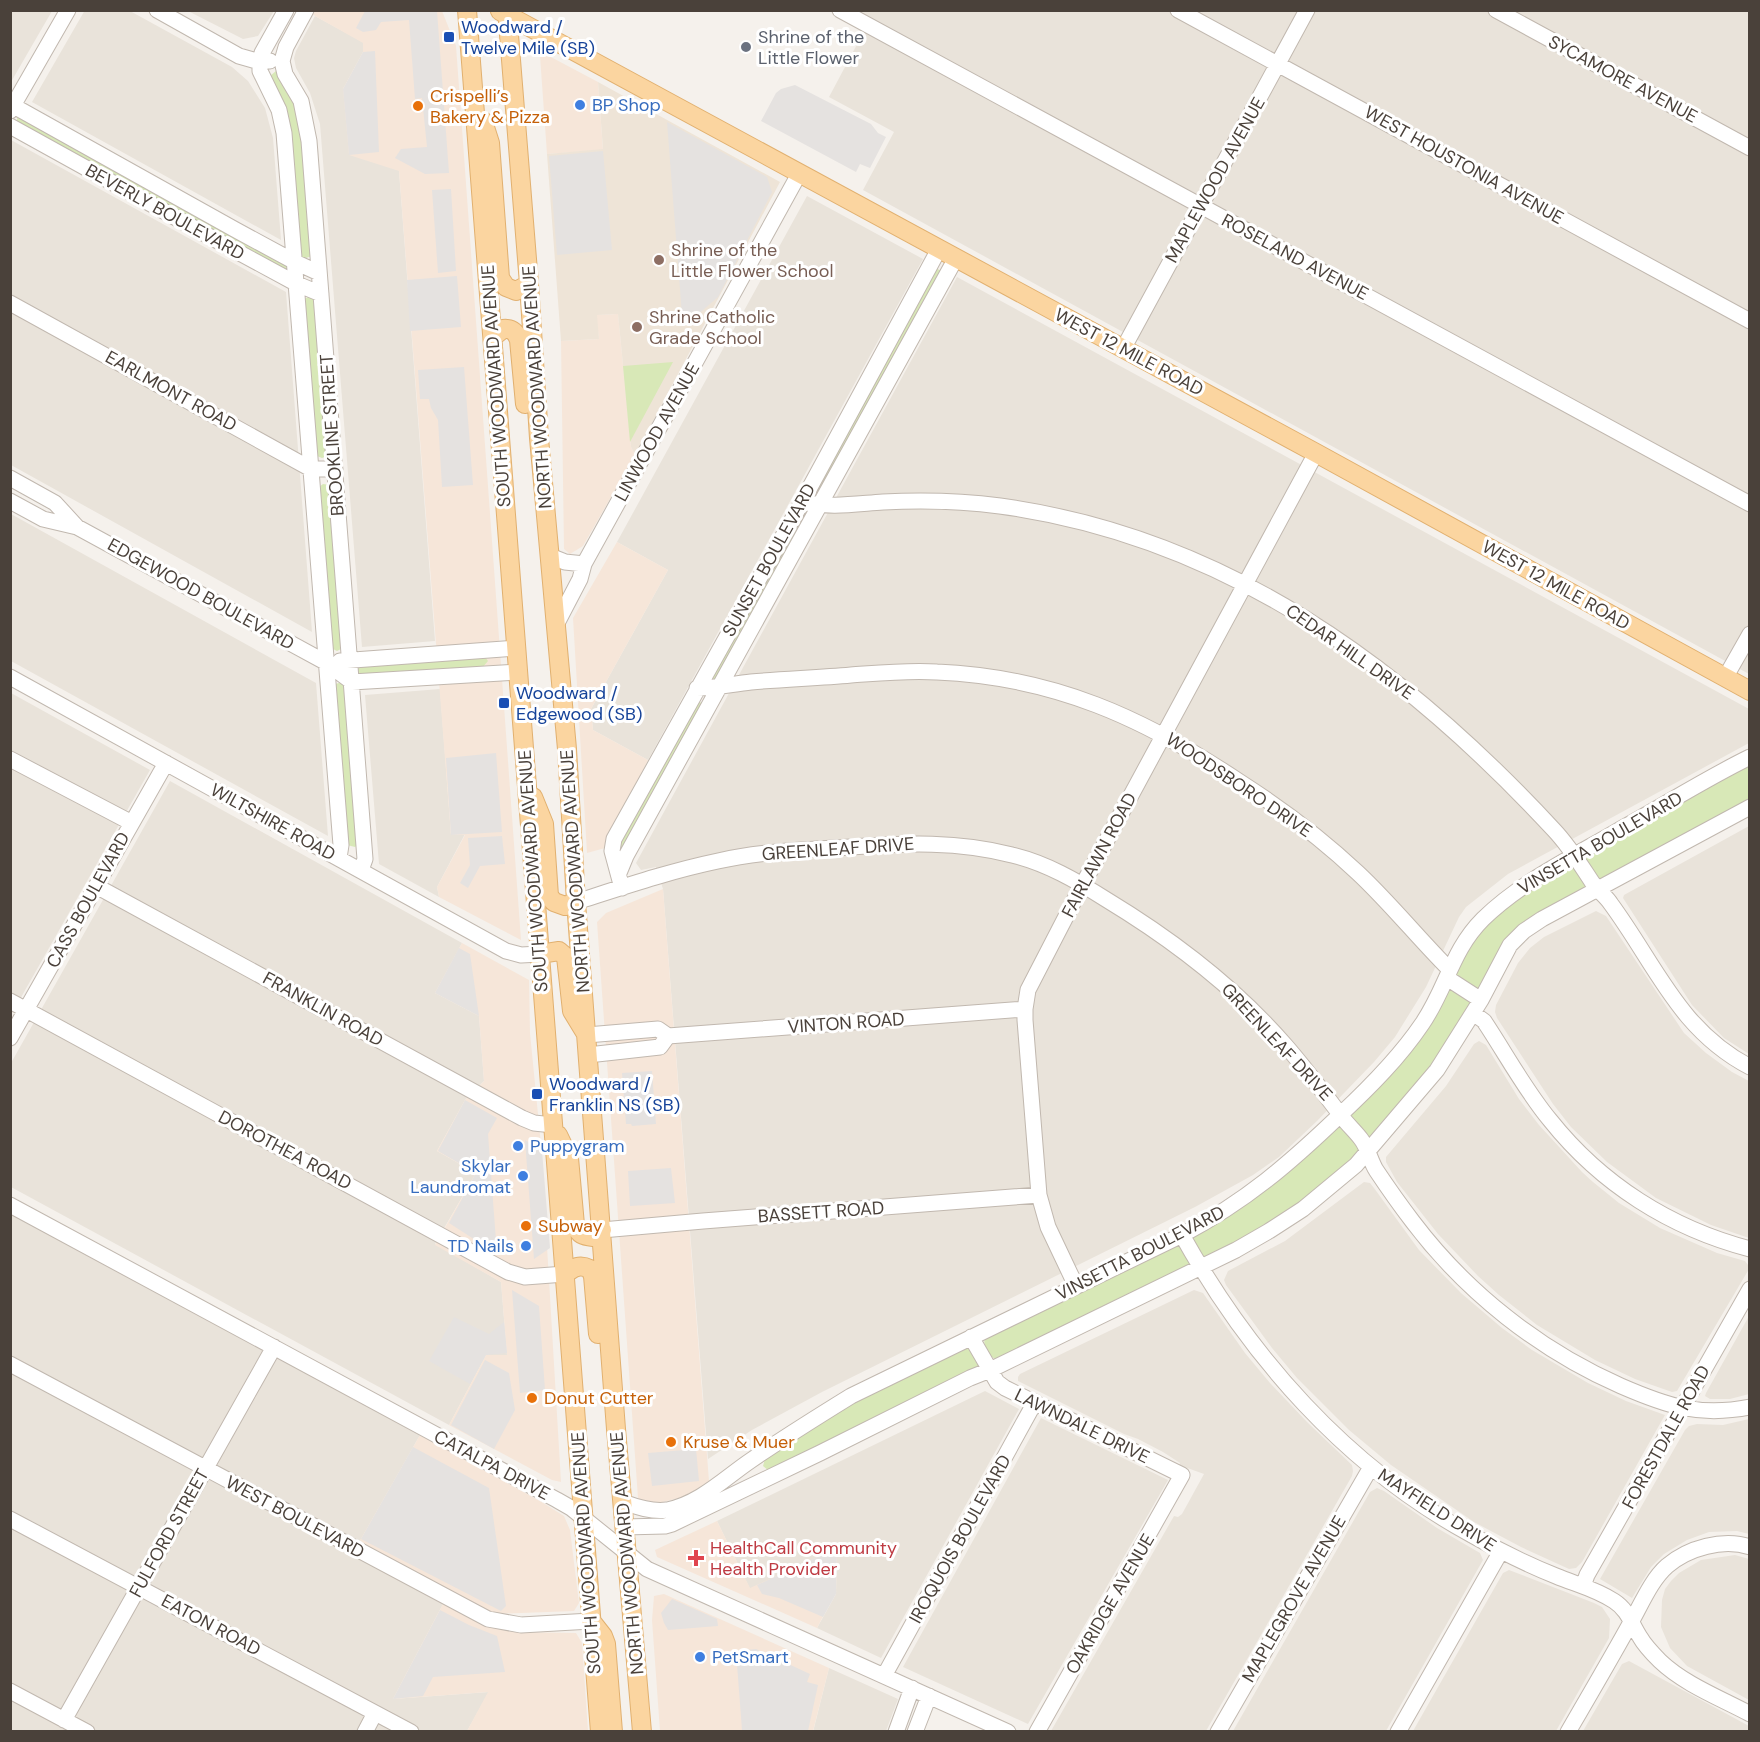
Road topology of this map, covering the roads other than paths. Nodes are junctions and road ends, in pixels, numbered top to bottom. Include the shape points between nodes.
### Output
1 (68, 10) edge
2 (158, 10) edge
3 (286, 10) edge
4 (306, 10) edge
5 (467, 10) edge
6 (840, 10) edge
7 (1178, 10) edge
8 (1307, 10) edge
9 (1496, 10) edge
10 (504, 12) edge
11 (260, 61) junction
12 (282, 61) junction
13 (1278, 64) junction
14 (472, 84) junction
15 (12, 107) edge
16 (10, 126) edge
17 (1749, 148) edge
18 (799, 174) junction
19 (1201, 206) junction
20 (939, 249) junction
21 (956, 258) junction
22 (295, 262) junction
23 (319, 273) junction
24 (297, 284) junction
25 (529, 284) junction
26 (321, 294) junction
27 (10, 303) edge
28 (1749, 321) edge
29 (492, 337) junction
30 (1123, 349) junction
31 (539, 438) junction
32 (1316, 453) junction
33 (311, 469) junction
34 (335, 469) junction
35 (10, 478) edge
36 (10, 501) edge
37 (802, 502) junction
38 (1749, 504) edge
39 (820, 506) junction
40 (77, 526) junction
41 (550, 556) junction
42 (584, 564) junction
43 (1245, 585) junction
44 (556, 625) junction
45 (1749, 634) edge
46 (516, 648) junction
47 (350, 660) junction
48 (325, 662) junction
49 (518, 672) junction
50 (10, 677) edge
51 (1725, 678) junction
52 (352, 682) junction
53 (697, 688) junction
54 (719, 688) junction
55 (1749, 691) edge
56 (1164, 735) junction
57 (1749, 756) edge
58 (166, 763) junction
59 (12, 764) edge
60 (527, 781) junction
61 (1749, 807) edge
62 (132, 823) junction
63 (1575, 854) junction
64 (339, 858) junction
65 (361, 870) junction
66 (620, 881) junction
67 (1083, 885) junction
68 (96, 886) junction
69 (1597, 889) junction
70 (576, 902) junction
71 (540, 954) junction
72 (1448, 974) junction
73 (1481, 1000) junction
74 (10, 1001) edge
75 (27, 1009) junction
76 (1024, 1009) junction
77 (1473, 1014) junction
78 (587, 1035) junction
79 (668, 1036) junction
80 (10, 1038) edge
81 (588, 1055) junction
82 (1749, 1068) edge
83 (1340, 1115) junction
84 (553, 1125) junction
85 (1367, 1150) junction
86 (1039, 1195) junction
87 (10, 1205) edge
88 (602, 1230) junction
89 (1182, 1235) junction
90 (1749, 1249) edge
91 (1200, 1267) junction
92 (565, 1274) junction
93 (1076, 1286) junction
94 (1749, 1289) edge
95 (971, 1337) junction
96 (274, 1347) junction
97 (10, 1364) edge
98 (990, 1370) junction
99 (1035, 1402) junction
100 (1749, 1407) edge
101 (1683, 1408) junction
102 (616, 1429) junction
103 (750, 1461) junction
104 (1371, 1467) junction
105 (205, 1469) junction
106 (1182, 1475) joint
107 (762, 1481) junction
108 (623, 1502) junction
109 (10, 1519) edge
110 (583, 1519) junction
111 (624, 1527) junction
112 (1749, 1547) edge
113 (1501, 1551) junction
114 (627, 1553) junction
115 (1583, 1586) junction
116 (139, 1587) junction
117 (591, 1621) junction
118 (1632, 1621) junction
119 (884, 1676) junction
120 (912, 1688) junction
121 (10, 1691) edge
122 (929, 1696) junction
123 (375, 1713) junction
124 (1749, 1714) edge
125 (64, 1720) junction
126 (87, 1731) edge
127 (365, 1731) edge
128 (411, 1731) edge
129 (600, 1731) edge
130 (613, 1731) edge
131 (642, 1731) edge
132 (896, 1731) edge
133 (915, 1731) edge
134 (1008, 1731) edge
135 (1036, 1731) edge
136 (1218, 1731) edge
137 (1398, 1731) edge
138 (1568, 1731) edge

1 - 15 street
2 - 11 street via 229,51
3 - 11 street
4 - 12 street
5 - 14 main road, SOUTH WOODWARD AVENUE
6 - 19 street, ROSELAND AVENUE
7 - 13 street, WEST HOUSTONIA AVENUE
8 - 13 street, MAPLEWOOD AVENUE
9 - 17 street, SYCAMORE AVENUE
10 - 18 main road, WEST 12 MILE ROAD
10 - 25 main road, NORTH WOODWARD AVENUE
11 - 12 street
11 - 22 street, BROOKLINE STREET via 260,71 279,110 285,133
12 - 23 street, BROOKLINE STREET via 305,116
13 - 19 street, MAPLEWOOD AVENUE
13 - 28 street, WEST HOUSTONIA AVENUE
14 - 25 main road via 490,143 500,278 506,287 516,291
14 - 29 main road, SOUTH WOODWARD AVENUE
15 - 22 street, BEVERLY BOULEVARD
16 - 24 street, BEVERLY BOULEVARD
18 - 20 main road, WEST 12 MILE ROAD
18 - 42 street, LINWOOD AVENUE
19 - 30 street, MAPLEWOOD AVENUE
19 - 38 street, ROSELAND AVENUE
20 - 21 main road, WEST 12 MILE ROAD
20 - 37 street, SUNSET BOULEVARD
21 - 30 main road, WEST 12 MILE ROAD
21 - 39 street, SUNSET BOULEVARD
22 - 23 street, BEVERLY BOULEVARD
22 - 24 street, BROOKLINE STREET
23 - 26 street, BROOKLINE STREET
24 - 26 street, BEVERLY BOULEVARD
24 - 33 street, BROOKLINE STREET
25 - 31 main road, NORTH WOODWARD AVENUE
26 - 34 street, BROOKLINE STREET
27 - 33 street, EARLMONT ROAD
29 - 31 main road via 503,329 517,334 525,414
29 - 46 main road, SOUTH WOODWARD AVENUE
30 - 32 main road, WEST 12 MILE ROAD
31 - 41 main road, NORTH WOODWARD AVENUE
32 - 43 street, FAIRLAWN ROAD
32 - 51 main road, WEST 12 MILE ROAD
33 - 34 street, EARLMONT ROAD
33 - 48 street, BROOKLINE STREET
34 - 47 street, BROOKLINE STREET
35 - 40 street, EDGEWOOD BOULEVARD via 55,503
36 - 40 street, EDGEWOOD BOULEVARD via 43,519
37 - 39 street, CEDAR HILL DRIVE
37 - 53 street, SUNSET BOULEVARD
39 - 43 street, CEDAR HILL DRIVE via 948,502 1079,520 1151,542
39 - 54 street, SUNSET BOULEVARD
40 - 48 street, EDGEWOOD BOULEVARD
41 - 42 street
41 - 44 main road, NORTH WOODWARD AVENUE
42 - 44 street, LINWOOD AVENUE
43 - 56 street, FAIRLAWN ROAD
43 - 63 street, CEDAR HILL DRIVE via 1304,618 1418,699 1500,772
44 - 70 main road, NORTH WOODWARD AVENUE
45 - 51 street
46 - 47 street
46 - 49 main road, SOUTH WOODWARD AVENUE
47 - 48 street
47 - 52 street, BROOKLINE STREET
48 - 52 street, EDGEWOOD BOULEVARD
48 - 64 street, BROOKLINE STREET
49 - 52 street
49 - 60 main road, SOUTH WOODWARD AVENUE
50 - 58 street, WILTSHIRE ROAD
51 - 55 main road, WEST 12 MILE ROAD
52 - 65 street, BROOKLINE STREET via 365,859
53 - 54 street, WOODSBORO DRIVE
53 - 66 street, SUNSET BOULEVARD via 614,839 612,851
54 - 56 street, WOODSBORO DRIVE via 750,682 897,672 979,675 1066,693
54 - 66 street, SUNSET BOULEVARD via 626,856
56 - 67 street, FAIRLAWN ROAD
56 - 72 street, WOODSBORO DRIVE via 1268,800 1316,837 1390,904
57 - 63 street, VINSETTA BOULEVARD
58 - 62 street, CASS BOULEVARD
58 - 64 street, WILTSHIRE ROAD
59 - 62 street
60 - 70 main road via 544,824 549,896 566,906
60 - 71 main road, SOUTH WOODWARD AVENUE
61 - 69 street, VINSETTA BOULEVARD
62 - 68 street, CASS BOULEVARD
63 - 69 street, CEDAR HILL DRIVE
63 - 72 street, VINSETTA BOULEVARD via 1493,910 1470,933
64 - 65 street, WILTSHIRE ROAD
65 - 71 street, WILTSHIRE ROAD via 506,951
66 - 67 street, GREENLEAF DRIVE via 746,856 922,842 1014,855
66 - 70 street, GREENLEAF DRIVE
67 - 76 street, FAIRLAWN ROAD via 1028,990
67 - 83 street, GREENLEAF DRIVE via 1213,973 1284,1044
68 - 75 street, CASS BOULEVARD
68 - 84 street, FRANKLIN ROAD via 522,1118
69 - 73 street, VINSETTA BOULEVARD via 1516,938
69 - 82 street, CEDAR HILL DRIVE via 1611,903 1692,1023 1713,1044
70 - 78 main road, NORTH WOODWARD AVENUE
71 - 78 main road via 559,951 566,957 572,1011
71 - 84 main road, SOUTH WOODWARD AVENUE
72 - 73 street, WOODSBORO DRIVE
72 - 83 street, VINSETTA BOULEVARD via 1430,1011 1401,1053
73 - 77 street, VINSETTA BOULEVARD
74 - 75 street, DOROTHEA ROAD
75 - 80 street, CASS BOULEVARD
75 - 92 street, DOROTHEA ROAD via 508,1272 525,1277
76 - 79 street, VINTON ROAD
76 - 86 street, FAIRLAWN ROAD
77 - 85 street, VINSETTA BOULEVARD via 1416,1097
77 - 90 street via 1484,1022 1549,1120 1589,1163 1657,1212 1705,1235
78 - 79 street, VINTON ROAD via 658,1029
78 - 81 main road, NORTH WOODWARD AVENUE
79 - 81 street, VINTON ROAD via 660,1047
81 - 88 main road, NORTH WOODWARD AVENUE
83 - 85 street, GREENLEAF DRIVE
83 - 89 street, VINSETTA BOULEVARD via 1274,1175 1234,1205
84 - 88 main road via 569,1158 574,1225 580,1235 593,1237
84 - 92 main road, SOUTH WOODWARD AVENUE
85 - 91 street, VINSETTA BOULEVARD via 1356,1165 1303,1209
85 - 101 street, GREENLEAF DRIVE via 1374,1167 1427,1240 1469,1285 1516,1324 1601,1377
86 - 88 street, BASSETT ROAD
86 - 93 street, FAIRLAWN ROAD via 1048,1227
87 - 96 street, CATALPA DRIVE
88 - 102 main road, NORTH WOODWARD AVENUE
89 - 91 street, MAYFIELD DRIVE
89 - 93 street, VINSETTA BOULEVARD
91 - 98 street, VINSETTA BOULEVARD
91 - 104 street, MAYFIELD DRIVE via 1236,1322 1287,1385
92 - 102 main road via 583,1266 593,1276 603,1385
92 - 110 main road, SOUTH WOODWARD AVENUE
93 - 95 street, VINSETTA BOULEVARD
94 - 101 street, FORESTDALE ROAD
95 - 98 street, LAWNDALE DRIVE
95 - 103 street, VINSETTA BOULEVARD via 851,1396
96 - 105 street, FULFORD STREET
96 - 110 street, CATALPA DRIVE via 557,1500
97 - 105 street, WEST BOULEVARD
98 - 99 street, LAWNDALE DRIVE via 1001,1386
98 - 107 street, VINSETTA BOULEVARD
99 - 106 street, LAWNDALE DRIVE
99 - 119 street, IROQUOIS BOULEVARD
100 - 101 street, GREENLEAF DRIVE via 1719,1412
101 - 115 street, FORESTDALE ROAD
102 - 108 main road, NORTH WOODWARD AVENUE
103 - 107 street
103 - 108 street, VINSETTA BOULEVARD via 682,1505 651,1510
104 - 113 street, MAYFIELD DRIVE via 1434,1512
104 - 136 street, MAPLEGROVE AVENUE
105 - 116 street, FULFORD STREET
105 - 117 street, WEST BOULEVARD via 488,1619 520,1625
106 - 135 street, OAKRIDGE AVENUE
107 - 111 street, VINSETTA BOULEVARD via 672,1524
108 - 111 main road, NORTH WOODWARD AVENUE
109 - 116 street, EATON ROAD
110 - 114 street, CATALPA DRIVE
110 - 117 main road, SOUTH WOODWARD AVENUE
111 - 114 main road, NORTH WOODWARD AVENUE
112 - 118 street via 1719,1544 1694,1551 1667,1566
113 - 115 street, MAYFIELD DRIVE
113 - 137 street
114 - 119 street, CATALPA DRIVE via 647,1569
114 - 131 main road, NORTH WOODWARD AVENUE
115 - 118 street, MAYFIELD DRIVE via 1625,1609
116 - 123 street, EATON ROAD
116 - 125 street, FULFORD STREET
117 - 129 main road, SOUTH WOODWARD AVENUE
117 - 130 main road via 606,1644
118 - 124 street, MAYFIELD DRIVE via 1644,1644 1661,1663
118 - 138 street
119 - 120 street, CATALPA DRIVE
120 - 122 street, CATALPA DRIVE
120 - 132 street
121 - 125 street
122 - 133 street
122 - 134 street, CATALPA DRIVE
123 - 127 street
123 - 128 street, EATON ROAD
125 - 126 street

